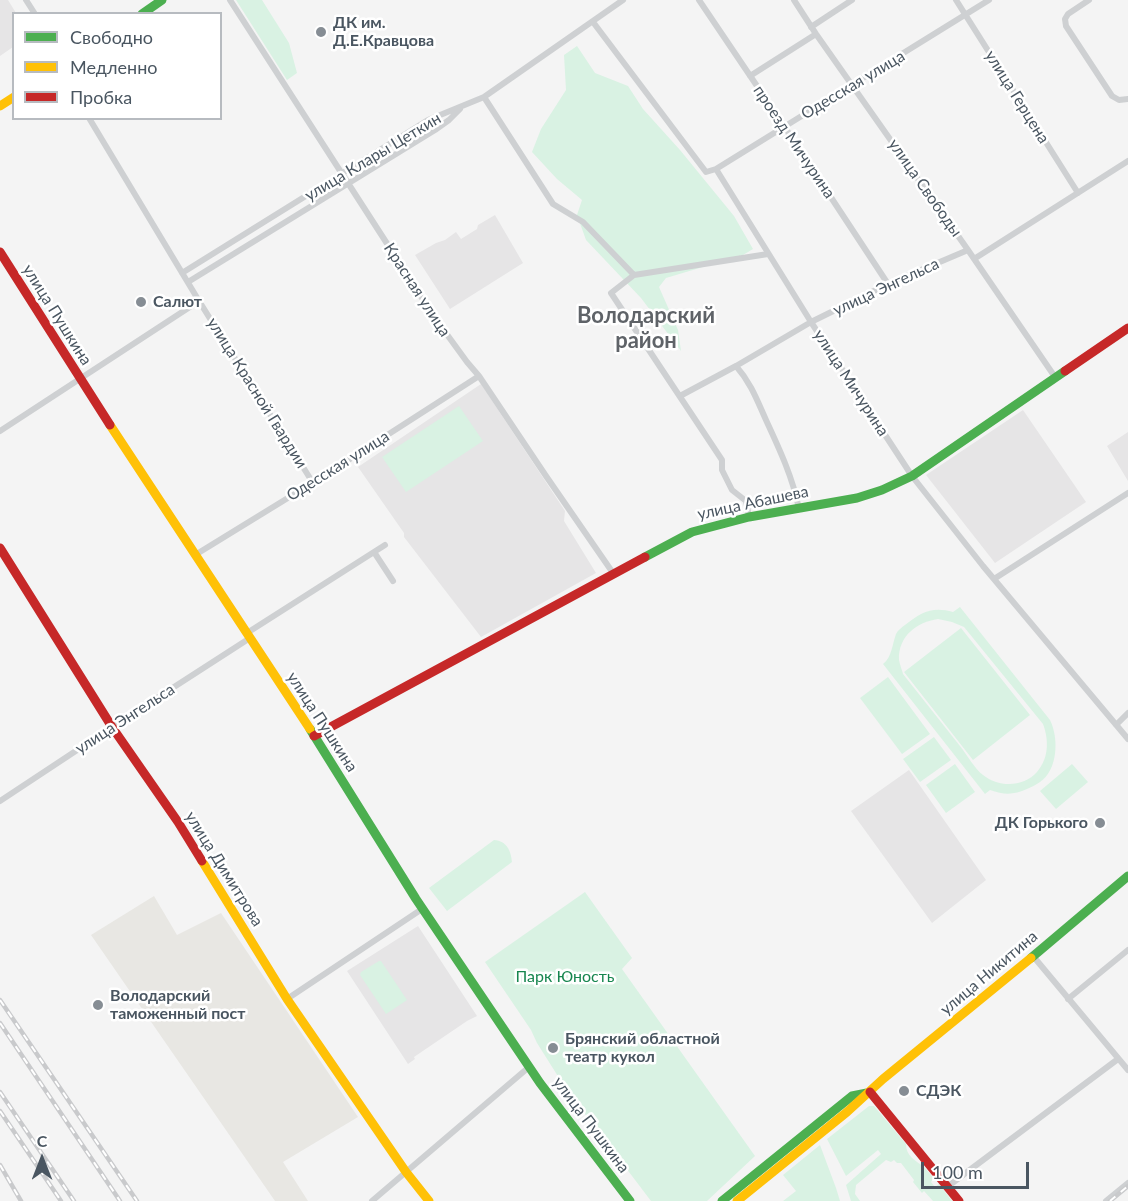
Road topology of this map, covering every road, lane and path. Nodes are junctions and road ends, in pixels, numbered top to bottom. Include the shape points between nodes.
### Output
1 (162, 0) edge
2 (230, 0) edge
3 (623, 0) edge
4 (699, 0) edge
5 (794, 0) edge
6 (852, 0) edge
7 (956, 0) edge
8 (989, 0) edge
9 (1089, 0) edge
10 (145, 12) edge
11 (966, 15) junction
12 (593, 22) junction
13 (811, 27) junction
14 (816, 34) junction
15 (750, 76) junction
16 (852, 86) junction
17 (484, 97) junction
18 (1128, 99) edge
19 (462, 107) junction
20 (90, 120) edge
21 (784, 126) junction
22 (1128, 161) edge
23 (716, 169) junction
24 (342, 174) junction
25 (349, 183) junction
26 (1078, 194) junction
27 (968, 250) junction
28 (0, 252) edge
29 (768, 254) junction
30 (974, 259) junction
31 (182, 273) junction
32 (634, 275) junction
33 (188, 282) junction
34 (888, 284) junction
35 (199, 301) junction
36 (811, 322) junction
37 (1128, 328) edge
38 (736, 366) junction
39 (479, 376) junction
40 (1055, 377) junction
41 (80, 380) junction
42 (680, 396) junction
43 (0, 431) edge
44 (912, 477) junction
45 (313, 483) junction
46 (1128, 493) edge
47 (799, 509) junction
48 (749, 517) junction
49 (385, 545) dead end
50 (0, 548) edge
51 (374, 552) junction
52 (195, 555) junction
53 (614, 573) junction
54 (994, 579) junction
55 (393, 581) dead end
56 (249, 636) junction
57 (1128, 713) edge
58 (1116, 725) junction
59 (112, 727) junction
60 (314, 736) junction
61 (1128, 739) edge
62 (0, 801) edge
63 (1128, 876) edge
64 (422, 909) junction
65 (1128, 950) edge
66 (1033, 956) junction
67 (286, 999) junction
68 (1068, 999) junction
69 (1118, 1059) junction
70 (529, 1067) junction
71 (1128, 1070) edge
72 (870, 1092) junction
73 (406, 1172) junction
74 (1128, 1183) edge
75 (947, 1187) junction
76 (372, 1201) edge
77 (429, 1201) edge
78 (630, 1201) edge
79 (722, 1201) edge
80 (737, 1201) edge
81 (959, 1201) edge
82 (1106, 1201) edge

1 - 10 main road
2 - 24 street, Красная улица
3 - 12 street, улица Клары Цеткин
4 - 15 street, проезд Мичурина
5 - 13 street, улица Свободы
6 - 13 street
7 - 11 street, улица Герцена
8 - 11 street, Одесская улица
9 - 18 street via 1068,14 1066,26 1112,96
11 - 16 street, Одесская улица
11 - 26 street, улица Герцена
12 - 17 street, улица Клары Цеткин
12 - 23 street, улица Мичурина via 706,172
13 - 14 street, улица Свободы
14 - 15 street
14 - 16 street, улица Свободы
15 - 21 street, проезд Мичурина
16 - 21 street, Одесская улица
16 - 27 street, улица Свободы
17 - 19 street, улица Клары Цеткин
17 - 32 street via 553,204 583,222
19 - 24 street, улица Клары Цеткин via 428,120
19 - 25 street via 435,130
20 - 31 street, улица Красной Гвардии
21 - 23 street, Одесская улица
21 - 34 street, проезд Мичурина
22 - 26 street
23 - 29 street, улица Мичурина
24 - 25 street, Красная улица
24 - 31 street, улица Клары Цеткин
25 - 33 street
25 - 39 street, Красная улица via 435,318
26 - 30 street
27 - 30 street, улица Свободы
27 - 34 street, улица Энгельса
28 - 41 main road, улица Пушкина
29 - 32 street
29 - 36 street, улица Мичурина
30 - 40 street, улица Свободы
31 - 33 street, улица Красной Гвардии
32 - 42 street via 611,293
33 - 35 street, улица Красной Гвардии
34 - 36 street, улица Энгельса
35 - 41 street
35 - 45 street, улица Красной Гвардии
36 - 38 street, улица Энгельса
36 - 44 street, улица Мичурина
37 - 40 main road, улица Абашева
38 - 42 street, улица Энгельса
38 - 47 street via 747,378 782,454
39 - 45 street, Одесская улица
39 - 53 street, Красная улица
40 - 44 main road, улица Абашева
41 - 43 street
41 - 52 main road, улица Пушкина
42 - 48 street via 722,460 722,470 732,490 746,501
44 - 47 main road, улица Абашева via 857,498
44 - 54 street, улица Мичурина
45 - 52 street, Одесская улица
46 - 54 street
47 - 48 main road, улица Абашева
48 - 53 main road, улица Абашева via 692,531
49 - 51 street, улица Энгельса
50 - 59 main road, улица Димитрова
51 - 55 street
51 - 56 street, улица Энгельса
52 - 56 main road, улица Пушкина
53 - 60 main road, улица Абашева
54 - 58 street, улица Мичурина
56 - 59 street, улица Энгельса
56 - 60 main road, улица Пушкина
57 - 58 street
58 - 61 street, улица Мичурина
59 - 62 street, улица Энгельса
59 - 67 main road, улица Димитрова via 178,822
60 - 64 main road, улица Пушкина
63 - 66 main road, улица Никитина
64 - 67 street
64 - 70 main road, улица Пушкина
65 - 68 street
66 - 68 street
66 - 72 main road, улица Никитина
67 - 73 main road, улица Димитрова
68 - 69 street
69 - 71 street
69 - 75 street
70 - 73 street
70 - 78 main road, улица Пушкина
72 - 75 main road
72 - 79 main road, улица Никитина via 852,1096
72 - 80 main road, улица Никитина
73 - 76 street
73 - 77 main road, улица Димитрова
74 - 82 street
75 - 81 main road

